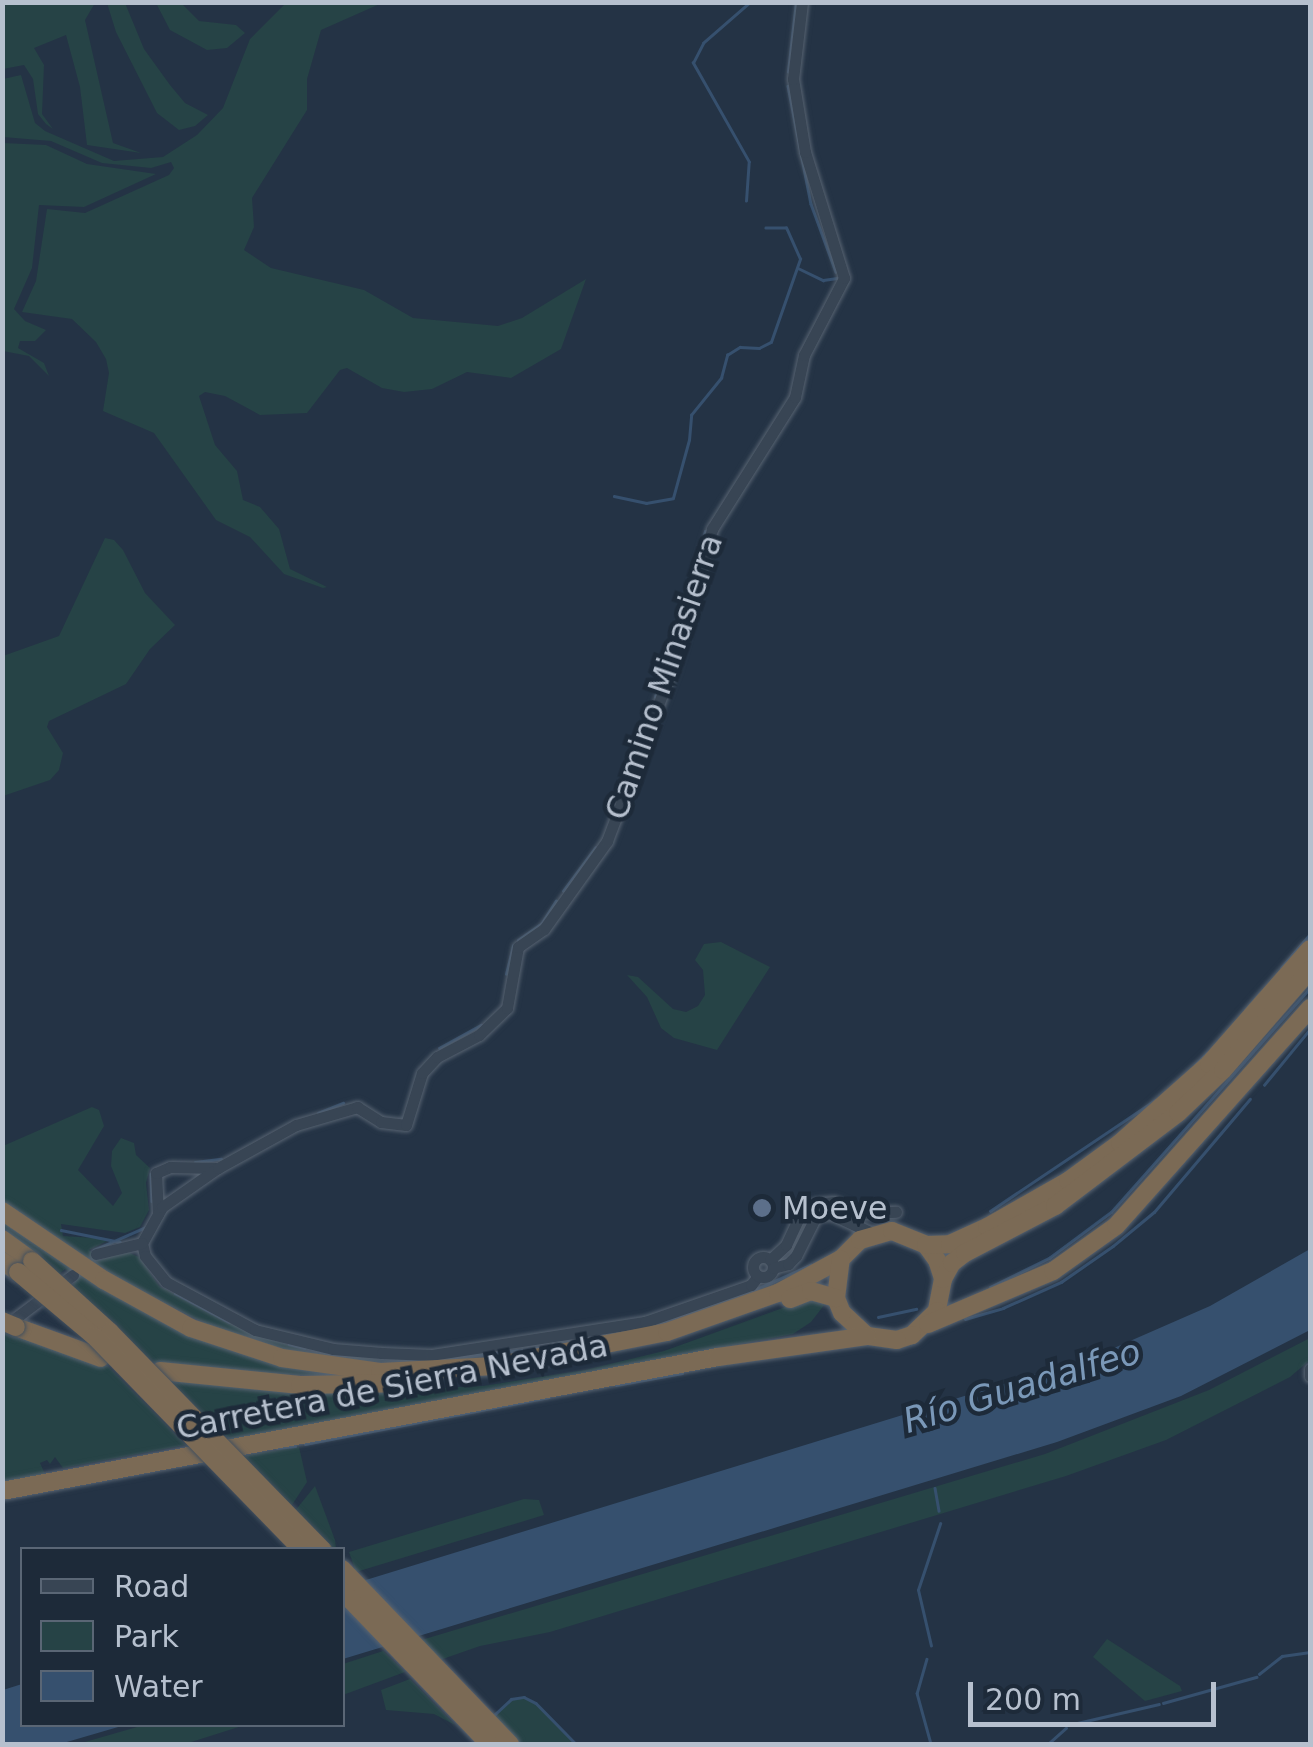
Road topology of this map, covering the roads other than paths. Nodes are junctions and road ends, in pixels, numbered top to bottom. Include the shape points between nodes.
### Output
1 (802, 2) edge
2 (1310, 949) edge
3 (1310, 970) edge
4 (1310, 1008) edge
5 (218, 1168) junction
6 (2, 1211) edge
7 (896, 1212) dead end
8 (158, 1214) junction
9 (838, 1217) junction
10 (874, 1234) junction
11 (2, 1238) edge
12 (142, 1244) junction
13 (926, 1245) junction
14 (96, 1254) dead end
15 (846, 1254) junction
16 (17, 1264) edge
17 (772, 1264) junction
18 (73, 1275) dead end
19 (943, 1287) junction
20 (839, 1305) junction
21 (974, 1306) junction
22 (928, 1324) junction
23 (7, 1325) edge
24 (867, 1336) junction
25 (792, 1344) junction
26 (101, 1358) dead end
27 (160, 1371) dead end
28 (2, 1492) edge
29 (299, 1547) edge
30 (320, 1547) edge
31 (345, 1572) edge
32 (345, 1594) edge
33 (499, 1741) edge

1 - 5 street, Camino Minasierra via 792,79 805,152 844,278 804,355 796,397 712,529 672,668 608,841 544,929 518,947 507,1008 422,1073 406,1125 381,1122 357,1106 296,1125
2 - 13 highway via 1209,1064 1120,1143 987,1227 950,1244
3 - 19 highway via 1223,1070 1166,1122 1054,1206 965,1253 952,1263
4 - 21 highway via 1116,1226 1053,1271
5 - 8 street, Camino Minasierra
5 - 8 street via 170,1166 156,1173
6 - 15 highway via 191,1328 282,1358 380,1372 495,1366 614,1346 750,1304
7 - 17 street via 815,1204 800,1216
8 - 12 street, Camino Minasierra
9 - 10 street
9 - 15 street via 847,1230
9 - 17 street via 816,1216 796,1256 788,1264
10 - 13 highway via 892,1231
10 - 15 highway
11 - 16 highway
12 - 14 street
12 - 17 street via 166,1282 255,1330 382,1354 499,1346 645,1322 751,1285 768,1276
13 - 19 highway
15 - 20 highway via 835,1280
16 - 29 highway, bridge
16 - 30 highway, bridge via 110,1332
18 - 23 street
19 - 21 highway via 958,1306
19 - 22 highway
20 - 24 highway
20 - 25 highway, Carretera de Sierra Nevada via 832,1330
20 - 27 highway via 811,1290 639,1349 471,1379 300,1384
21 - 22 highway
22 - 24 highway via 897,1340
23 - 26 highway
24 - 25 highway, Carretera de Sierra Nevada
25 - 28 highway, Carretera de Sierra Nevada
31 - 33 highway
32 - 33 highway

